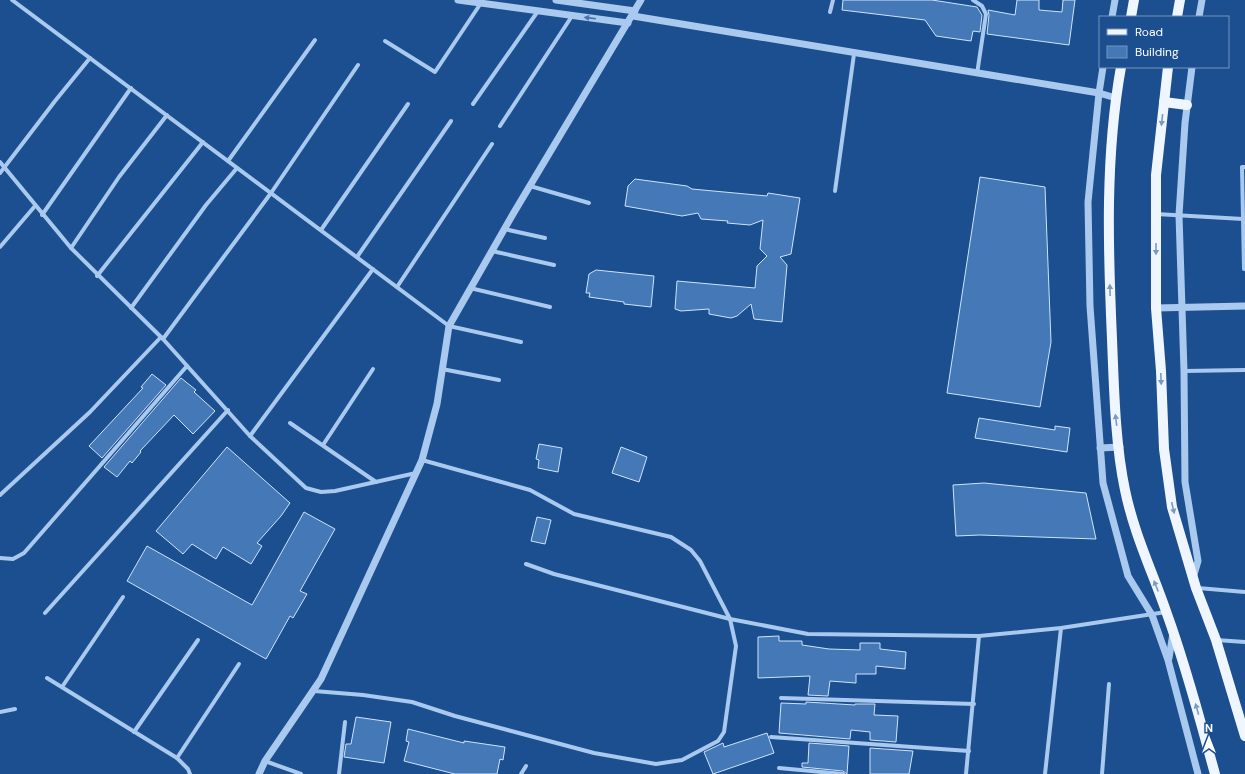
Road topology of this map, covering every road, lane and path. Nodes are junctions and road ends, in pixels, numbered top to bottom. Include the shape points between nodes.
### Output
1 (12, 0) edge
2 (458, 0) edge
3 (556, 0) edge
4 (641, 0) edge
5 (833, 0) edge
6 (972, 0) edge
7 (1115, 0) edge
8 (1134, 0) edge
9 (1180, 0) edge
10 (1202, 0) edge
11 (481, 3) junction
12 (601, 3) edge
13 (538, 11) junction
14 (830, 12) dead end
15 (634, 14) junction
16 (572, 16) junction
17 (1112, 16) edge
18 (1131, 16) edge
19 (1177, 16) edge
20 (1199, 16) edge
21 (628, 23) junction
22 (315, 40) dead end
23 (385, 41) dead end
24 (854, 54) junction
25 (90, 58) junction
26 (358, 65) dead end
27 (1103, 68) edge
28 (1121, 68) edge
29 (1168, 68) edge
30 (1192, 68) edge
31 (977, 74) junction
32 (131, 88) junction
33 (1099, 93) junction
34 (1116, 98) junction
35 (1164, 102) junction
36 (408, 104) dead end
37 (473, 104) dead end
38 (1187, 105) junction
39 (167, 115) junction
40 (451, 121) dead end
41 (500, 126) dead end
42 (203, 142) junction
43 (492, 144) dead end
44 (228, 161) junction
45 (0, 162) edge
46 (1245, 166) edge
47 (5, 167) junction
48 (236, 168) junction
49 (0, 173) edge
50 (530, 186) junction
51 (835, 191) dead end
52 (271, 193) junction
53 (589, 203) dead end
54 (35, 206) junction
55 (1156, 214) junction
56 (42, 215) junction
57 (1179, 215) junction
58 (1243, 219) junction
59 (504, 229) junction
60 (320, 230) junction
61 (545, 238) dead end
62 (0, 247) edge
63 (71, 248) junction
64 (492, 251) junction
65 (1244, 255) edge
66 (357, 257) junction
67 (554, 265) dead end
68 (1244, 268) edge
69 (373, 269) junction
70 (97, 276) junction
71 (397, 287) junction
72 (470, 288) junction
73 (1245, 306) edge
74 (550, 307) dead end
75 (1181, 307) junction
76 (131, 308) junction
77 (1156, 308) junction
78 (449, 326) junction
79 (162, 338) junction
80 (521, 342) dead end
81 (186, 366) junction
82 (373, 369) dead end
83 (442, 369) junction
84 (1245, 370) edge
85 (1184, 371) junction
86 (499, 380) dead end
87 (228, 410) junction
88 (290, 423) dead end
89 (250, 436) junction
90 (323, 446) junction
91 (1120, 447) junction
92 (1100, 448) junction
93 (422, 460) junction
94 (416, 473) junction
95 (376, 482) junction
96 (0, 495) edge
97 (0, 558) edge
98 (526, 564) dead end
99 (1194, 583) junction
100 (1245, 592) edge
101 (123, 597) dead end
102 (1167, 612) junction
103 (45, 613) dead end
104 (1152, 615) junction
105 (730, 619) junction
106 (1061, 628) junction
107 (1173, 631) junction
108 (979, 636) junction
109 (198, 640) dead end
110 (1216, 640) junction
111 (1245, 642) edge
112 (1168, 660) junction
113 (240, 664) dead end
114 (47, 678) dead end
115 (1109, 684) dead end
116 (62, 687) junction
117 (314, 691) junction
118 (780, 698) dead end
119 (974, 704) junction
120 (15, 709) dead end
121 (0, 712) edge
122 (345, 722) dead end
123 (134, 732) junction
124 (1245, 736) edge
125 (771, 737) dead end
126 (969, 751) junction
127 (177, 758) junction
128 (265, 761) junction
129 (526, 766) dead end
130 (779, 768) dead end
131 (190, 774) edge
132 (258, 774) edge
133 (301, 774) edge
134 (339, 774) edge
135 (521, 774) edge
136 (843, 774) edge
137 (966, 774) edge
138 (1045, 774) edge
139 (1102, 774) edge
140 (1198, 774) edge
141 (1215, 774) edge

1 - 25 street
2 - 11 street
3 - 12 street
4 - 15 street
5 - 14 street
6 - 31 street via 982,6 986,14
7 - 17 street
8 - 18 main road
9 - 19 main road
10 - 20 street
11 - 13 street
11 - 23 street via 435,72
12 - 15 street
13 - 16 street
13 - 37 street
15 - 21 street
15 - 24 street
21 -> 16 street
16 - 41 street
21 - 50 street
22 - 44 street
24 - 31 street
24 - 51 street
25 - 32 street
25 - 47 street
26 - 52 street
27 - 33 street
28 - 34 main road
29 - 35 main road
30 - 38 street
31 - 33 street
32 - 39 street
32 - 56 street
33 - 34 street
33 - 92 street via 1088,202 1090,306
91 -> 34 main road via 1115,406 1110,304 1109,189
35 - 38 main road
35 -> 55 main road via 1156,175
36 - 60 street
38 - 57 street
39 - 42 street
39 - 63 street via 119,177
40 - 66 street
42 - 44 street
42 - 70 street
43 - 71 street
44 - 48 street
45 - 47 street
46 - 58 street via 1242,167
47 - 49 street
47 - 54 street
48 - 52 street
48 - 76 street
50 - 53 street
50 - 59 street
52 - 60 street
52 - 79 street
54 - 56 street
54 - 62 street
55 - 57 street
55 -> 77 main road
56 - 63 street
57 - 58 street
57 - 75 street
58 - 65 street
59 - 61 street
59 - 64 street
60 - 66 street
63 - 70 street
64 - 67 street
64 - 72 street
65 - 68 street
66 - 69 street
69 - 71 street
69 - 89 street
70 - 76 street
71 - 78 street
72 - 74 street
72 - 78 street
73 - 75 street
75 - 77 street
75 - 85 street
76 - 79 street
77 -> 99 main road via 1165,456 1172,507
78 - 80 street
78 - 83 street
79 - 81 street
79 - 96 street via 90,412
81 - 87 street
81 - 97 street via 24,553 13,559
82 - 90 street
83 - 86 street
83 - 93 street via 437,404
84 - 85 street
85 - 99 street via 1185,482 1198,561
87 - 89 street
87 - 103 street
88 - 90 street
89 - 95 street via 306,488 320,492 335,491
90 - 95 street
91 - 92 street
102 -> 91 main road via 1140,545 1125,490
92 - 104 street via 1102,483 1128,576
93 - 94 street
93 - 105 street via 530,490 574,514 671,537 691,550 700,561
94 - 95 street
94 - 117 street
98 - 105 street via 554,574
99 - 100 street
99 - 110 main road
101 - 116 street
102 - 104 street
102 - 107 main road
104 - 106 street
104 - 112 street
105 - 108 street via 808,634
105 - 117 street via 736,646 724,732 718,741 682,760 666,763 656,764 594,753 412,702
106 - 108 street
106 - 138 street
107 - 112 street
141 -> 107 main road
108 - 119 street
109 - 123 street
110 - 111 street
110 - 124 main road
112 - 140 street
113 - 127 street
114 - 116 street
115 - 139 street
116 - 123 street
117 - 128 street
118 - 119 street
119 - 126 street
120 - 121 street
122 - 134 street
123 - 127 street
125 - 126 street
126 - 137 street
127 - 131 street
128 - 132 street
128 - 133 street
129 - 135 street
130 - 136 street

